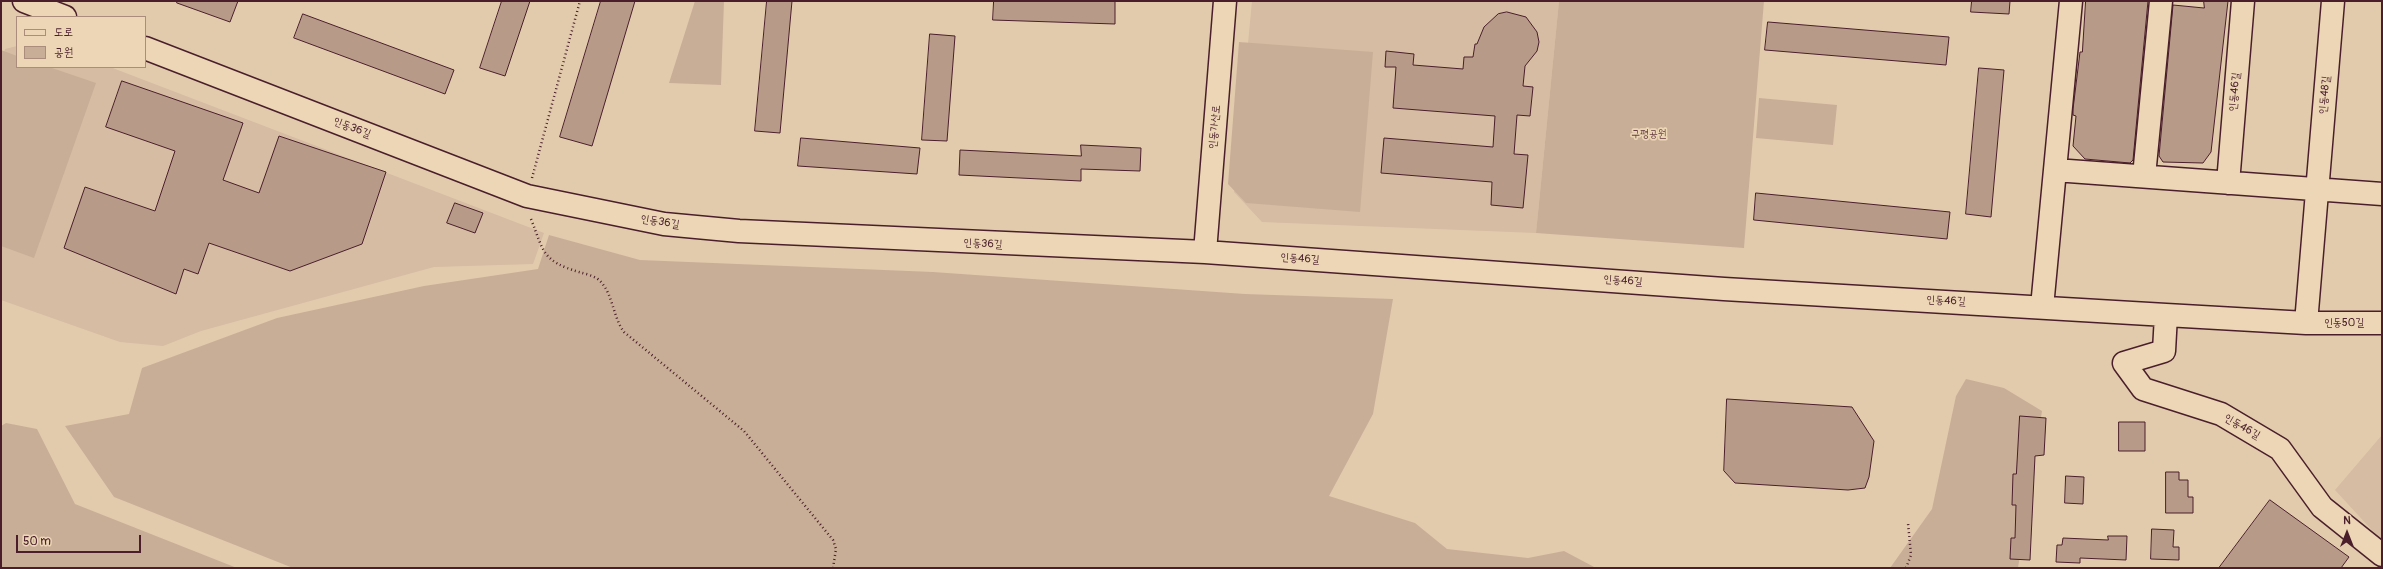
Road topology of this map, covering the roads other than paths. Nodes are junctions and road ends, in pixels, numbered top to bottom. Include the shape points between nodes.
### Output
1 (24, 1) edge
2 (1225, 1) edge
3 (2071, 1) edge
4 (2161, 1) edge
5 (2243, 1) edge
6 (2333, 1) edge
7 (62, 16) edge
8 (146, 48) edge
9 (2055, 170) junction
10 (2144, 176) junction
11 (2228, 182) junction
12 (2317, 190) junction
13 (2382, 194) edge
14 (1205, 252) junction
15 (2042, 307) junction
16 (2166, 315) junction
17 (2306, 323) junction
18 (2382, 324) edge
19 (2382, 555) edge

1 - 7 street
2 - 14 street, 인동가산로
3 - 9 street
4 - 10 street
5 - 11 street, 인동46길
6 - 12 street, 인동48길
8 - 14 street, 인동36길 via 527,196 664,224 739,231
9 - 10 street
9 - 15 street
10 - 11 street
11 - 12 street
12 - 13 street
12 - 17 street, 인동48길
14 - 15 street, 인동46길 via 1716,288
15 - 16 street, 인동46길
16 - 17 street, 인동46길
16 - 19 street, 인동46길 via 2164,352 2124,363 2143,390 2221,414 2280,449 2322,507
17 - 18 street, 인동50길

